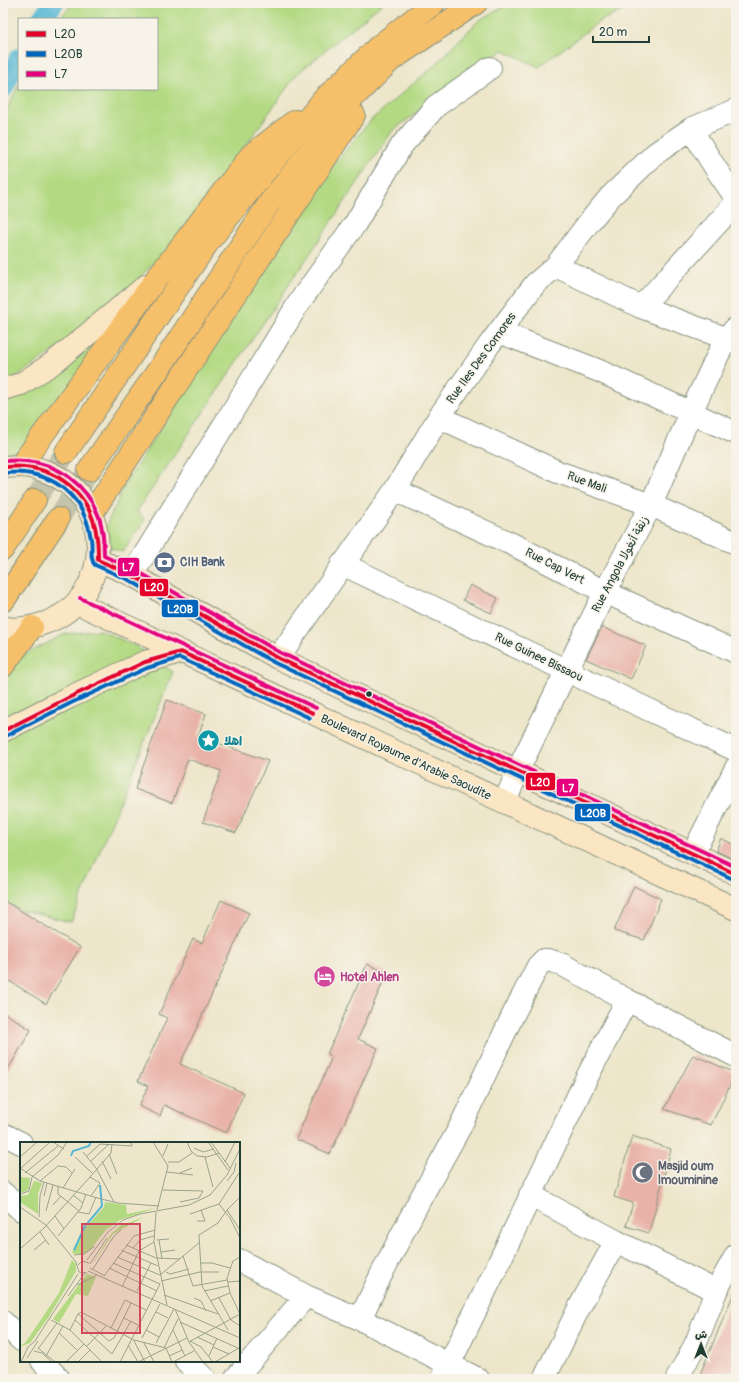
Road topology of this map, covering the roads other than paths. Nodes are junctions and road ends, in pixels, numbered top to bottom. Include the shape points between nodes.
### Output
1 (434, 3) edge
2 (476, 3) edge
3 (390, 61) junction
4 (490, 68) dead end
5 (323, 100) junction
6 (736, 110) edge
7 (691, 129) junction
8 (736, 198) edge
9 (736, 203) edge
10 (556, 266) junction
11 (159, 275) junction
12 (641, 306) junction
13 (498, 332) junction
14 (732, 336) edge
15 (3, 389) edge
16 (691, 412) junction
17 (439, 417) junction
18 (736, 433) edge
19 (66, 452) tunnel mouth
20 (11, 466) edge
21 (90, 470) tunnel mouth
22 (395, 490) junction
23 (35, 500) tunnel mouth
24 (651, 505) junction
25 (92, 513) junction
26 (58, 519) tunnel mouth
27 (736, 544) edge
28 (3, 549) edge
29 (98, 560) junction
30 (342, 564) junction
31 (132, 575) junction
32 (605, 592) junction
33 (4, 600) dead end
34 (77, 603) junction
35 (3, 627) edge
36 (32, 627) junction
37 (181, 652) junction
38 (736, 652) edge
39 (278, 658) junction
40 (3, 666) edge
41 (566, 671) junction
42 (3, 731) edge
43 (736, 750) edge
44 (736, 768) edge
45 (518, 770) junction
46 (505, 802) junction
47 (693, 853) junction
48 (736, 874) edge
49 (736, 909) edge
50 (627, 1000) junction
51 (736, 1056) edge
52 (3, 1134) edge
53 (20, 1142) edge
54 (3, 1193) edge
55 (530, 1196) junction
56 (20, 1209) edge
57 (616, 1241) junction
58 (736, 1255) edge
59 (240, 1261) edge
60 (716, 1291) junction
61 (306, 1296) junction
62 (360, 1319) junction
63 (3, 1322) edge
64 (20, 1339) edge
65 (43, 1362) edge
66 (187, 1362) edge
67 (446, 1372) edge
68 (60, 1379) edge
69 (206, 1379) edge
70 (235, 1379) edge
71 (478, 1379) edge
72 (544, 1379) edge
73 (677, 1379) edge

1 - 5 highway via 379,46
2 - 3 highway
3 - 21 highway via 348,103 270,202
3 - 25 highway
4 - 31 street via 436,106 402,145 355,224 300,301
5 - 11 highway via 251,155
5 - 19 highway via 209,241
6 - 7 street, Rue Iles Des Comores
7 - 8 street
7 - 10 street, Rue Iles Des Comores via 656,153 610,197
9 - 12 street
10 - 12 street
10 - 13 street, Rue Iles Des Comores via 535,284
11 - 15 main road via 53,363 21,384
11 - 20 highway
12 - 14 street
13 - 16 street via 597,370
13 - 17 street, Rue Iles Des Comores
14 - 16 street, Rue Angola زنقة أنغولا
16 - 18 street
16 - 24 street, Rue Angola زنقة أنغولا
17 - 22 street, Rue Iles Des Comores
17 - 24 street, Rue Mali via 558,472
20 - 25 main road via 42,469 62,479 80,494
22 - 30 street, Rue Iles Des Comores
22 - 32 street, Rue Cap Vert via 514,545
23 - 28 highway
24 - 27 street, Rue Mali
24 - 32 street, Rue Angola زنقة أنغولا
25 - 29 main road via 97,528
26 - 33 highway
29 - 31 main road
29 - 34 main road via 91,583
30 - 39 street, Rue Iles Des Comores
30 - 41 street, Rue Guinee Bissaou
31 - 39 main road
32 - 38 street, Rue Cap Vert
32 - 41 street, Rue Angola زنقة أنغولا
34 - 36 main road via 56,619
34 - 37 main road, Boulevard Royaume d'Arabie Saoudite
35 - 36 main road
36 - 40 highway
37 - 42 main road via 145,662
37 - 46 main road, Boulevard Royaume d'Arabie Saoudite
39 - 45 main road
41 - 43 street, Rue Guinee Bissaou
41 - 45 street, Rue Angola زنقة أنغولا
44 - 47 street
45 - 46 street, Rue Angola زنقة أنغولا
45 - 47 main road
46 - 49 main road, Boulevard Royaume d'Arabie Saoudite
47 - 48 main road
50 - 51 street
50 - 55 street
50 - 62 street via 562,964 544,960 538,966 459,1129 418,1203
52 - 53 street
54 - 56 street
55 - 57 street
55 - 67 street
57 - 60 street
57 - 72 street
58 - 60 street
59 - 61 street
60 - 73 street via 696,1343
61 - 62 street
61 - 70 street
62 - 67 street
63 - 64 street
65 - 68 street
66 - 69 street
67 - 71 street

